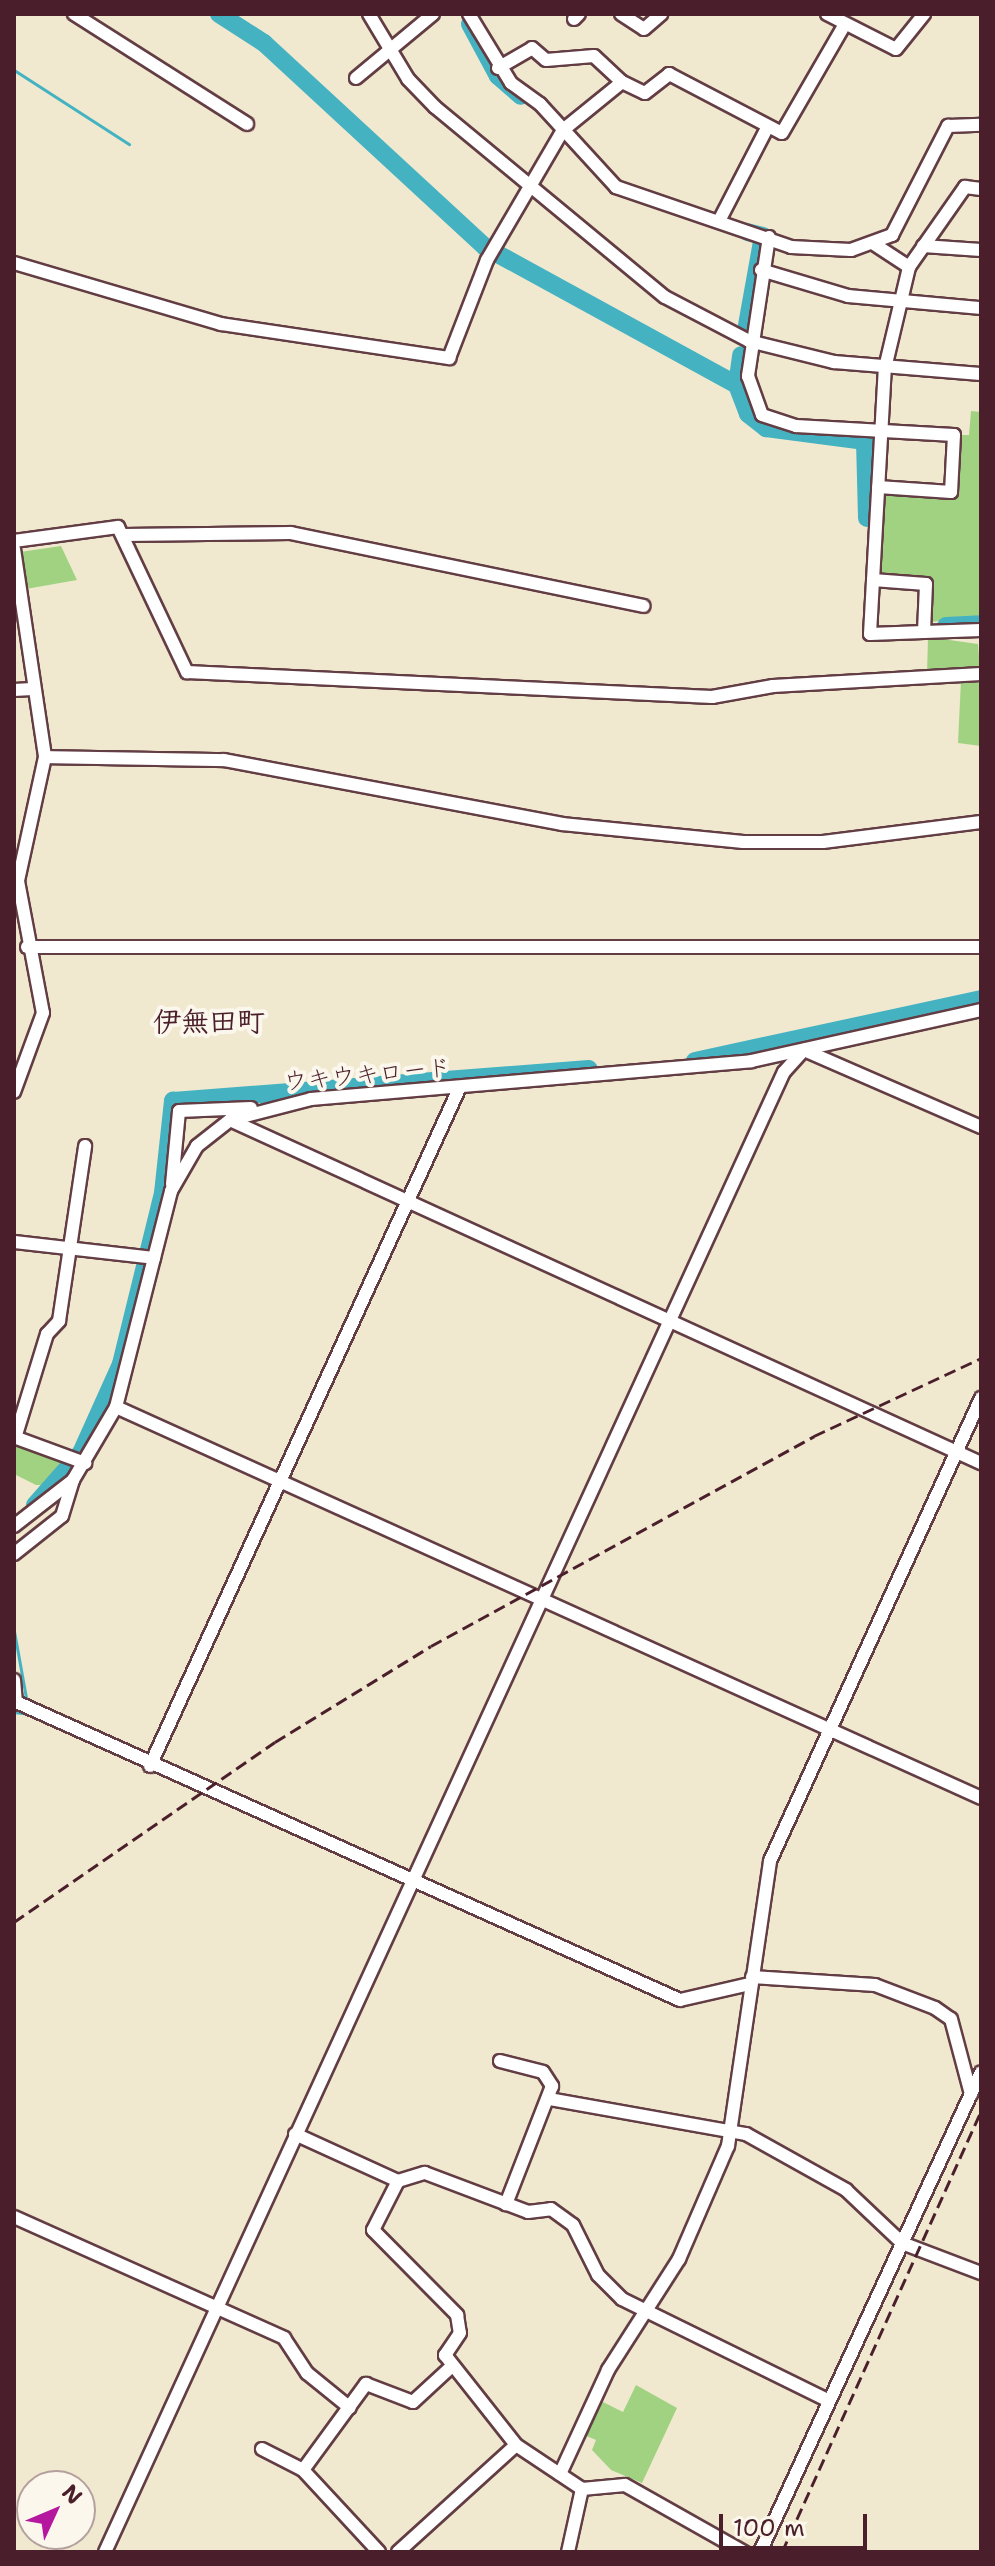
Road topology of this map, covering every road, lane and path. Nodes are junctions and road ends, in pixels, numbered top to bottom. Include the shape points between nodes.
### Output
1 (74, 14) edge
2 (369, 14) edge
3 (433, 14) edge
4 (469, 14) edge
5 (621, 14) edge
6 (661, 14) edge
7 (827, 14) edge
8 (924, 14) edge
9 (845, 24) junction
10 (388, 50) junction
11 (498, 68) junction
12 (356, 78) dead end
13 (622, 82) junction
14 (247, 124) dead end
15 (981, 125) edge
16 (767, 128) junction
17 (563, 130) junction
18 (528, 185) junction
19 (981, 189) edge
20 (719, 221) junction
21 (769, 237) junction
22 (874, 244) junction
23 (923, 246) junction
24 (980, 246) edge
25 (14, 263) edge
26 (909, 267) junction
27 (761, 270) junction
28 (900, 302) junction
29 (979, 304) edge
30 (749, 341) junction
31 (885, 368) junction
32 (981, 374) edge
33 (881, 432) junction
34 (878, 487) junction
35 (124, 535) junction
36 (14, 541) edge
37 (14, 549) edge
38 (873, 580) junction
39 (644, 606) dead end
40 (981, 630) edge
41 (924, 632) junction
42 (981, 674) edge
43 (32, 689) junction
44 (14, 690) edge
45 (45, 757) junction
46 (981, 822) edge
47 (27, 947) junction
48 (981, 947) edge
49 (981, 1010) edge
50 (804, 1050) junction
51 (459, 1089) junction
52 (14, 1092) edge
53 (266, 1107) junction
54 (230, 1120) junction
55 (981, 1127) edge
56 (85, 1146) dead end
57 (171, 1191) junction
58 (407, 1204) junction
59 (14, 1242) edge
60 (73, 1251) junction
61 (154, 1258) junction
62 (667, 1321) junction
63 (981, 1398) edge
64 (116, 1407) junction
65 (14, 1437) edge
66 (957, 1452) junction
67 (85, 1463) junction
68 (981, 1463) edge
69 (73, 1480) junction
70 (281, 1486) junction
71 (14, 1526) edge
72 (14, 1554) edge
73 (539, 1600) junction
74 (14, 1680) edge
75 (15, 1701) edge
76 (830, 1726) junction
77 (150, 1766) junction
78 (981, 1798) edge
79 (414, 1880) junction
80 (751, 1981) junction
81 (500, 2061) dead end
82 (981, 2072) edge
83 (971, 2094) junction
84 (549, 2099) junction
85 (728, 2132) junction
86 (295, 2134) junction
87 (398, 2181) junction
88 (506, 2204) junction
89 (14, 2217) edge
90 (902, 2243) junction
91 (981, 2273) edge
92 (216, 2307) junction
93 (647, 2314) junction
94 (452, 2366) junction
95 (827, 2400) junction
96 (350, 2408) junction
97 (516, 2445) junction
98 (262, 2449) dead end
99 (303, 2470) junction
100 (560, 2474) junction
101 (582, 2489) junction
102 (105, 2552) edge
103 (379, 2552) edge
104 (398, 2552) edge
105 (568, 2552) edge
106 (744, 2552) edge
107 (760, 2552) edge

1 - 14 street
2 - 10 street
3 - 10 street
4 - 11 street
5 - 6 street via 644,29
7 - 9 street
8 - 9 street via 896,49
9 - 16 street via 789,126 782,133
10 - 12 street
10 - 18 street via 435,107
11 - 13 street via 532,48 546,60 594,56
11 - 17 street
13 - 16 street via 645,93 673,75
13 - 17 street
15 - 22 street via 948,126 928,154 900,227
16 - 20 street
17 - 18 street
17 - 20 street via 616,187
18 - 25 street via 487,260 449,358 221,324
18 - 30 street via 665,297
19 - 23 street via 965,187
20 - 21 street
21 - 22 street via 822,250
21 - 27 street
22 - 26 street
23 - 24 street
23 - 26 street
26 - 28 street
27 - 28 street via 848,296
27 - 30 street
28 - 29 street
28 - 31 street
30 - 31 street
30 - 33 street via 750,390 762,415 796,426
31 - 32 street
31 - 33 street
33 - 34 street
33 - 34 street via 954,435 951,492
34 - 38 street
35 - 36 street via 118,527
35 - 39 street via 291,533
35 - 42 street via 187,672 712,697 773,686
37 - 43 street
38 - 41 street via 926,584
38 - 41 street via 870,634
40 - 41 street
43 - 44 street
43 - 45 street
45 - 46 street via 224,760 562,824 743,842 823,842
45 - 47 street via 18,881
47 - 48 street
47 - 52 street via 43,1013
49 - 50 street, ウキウキロード
50 - 51 street, ウキウキロード
50 - 55 street
50 - 62 street via 784,1072
51 - 53 street, ウキウキロード
51 - 58 street
53 - 54 street, ウキウキロード
53 - 57 street via 179,1111
54 - 57 street, ウキウキロード via 197,1146
54 - 58 street
56 - 60 street
57 - 61 street, ウキウキロード
58 - 62 street
58 - 70 street
59 - 60 street
60 - 61 street via 116,1249
60 - 65 street via 59,1321 47,1334
61 - 64 street, ウキウキロード
62 - 66 street
62 - 73 street
63 - 66 street
64 - 67 street, ウキウキロード
64 - 70 street
65 - 67 street
66 - 68 street
66 - 76 street
67 - 69 street, ウキウキロード
69 - 71 street, ウキウキロード
69 - 72 street via 62,1516
70 - 73 street
70 - 77 street
73 - 76 street
73 - 79 street
74 - 75 street
75 - 77 street
76 - 78 street
76 - 80 street via 770,1861
77 - 79 street
79 - 80 street via 680,2000
79 - 86 street
80 - 83 street via 875,1985 935,2008 951,2019
80 - 85 street
81 - 84 street via 549,2075
82 - 83 street
83 - 90 street
84 - 85 street
84 - 88 street
85 - 90 street via 746,2134 846,2190
85 - 93 street via 687,2243
86 - 87 street
86 - 92 street
87 - 88 street via 425,2173
87 - 94 street via 373,2230 457,2315 460,2333 445,2350
88 - 93 street via 564,2216 598,2275
89 - 92 street
90 - 91 street
90 - 95 street
92 - 96 street via 284,2338 307,2373
92 - 102 street
93 - 95 street
93 - 100 street via 608,2370
94 - 96 street via 413,2402 368,2383
94 - 97 street
95 - 107 street
96 - 99 street
97 - 100 street
97 - 104 street
98 - 99 street
99 - 103 street
100 - 101 street
101 - 105 street
101 - 106 street via 625,2485

